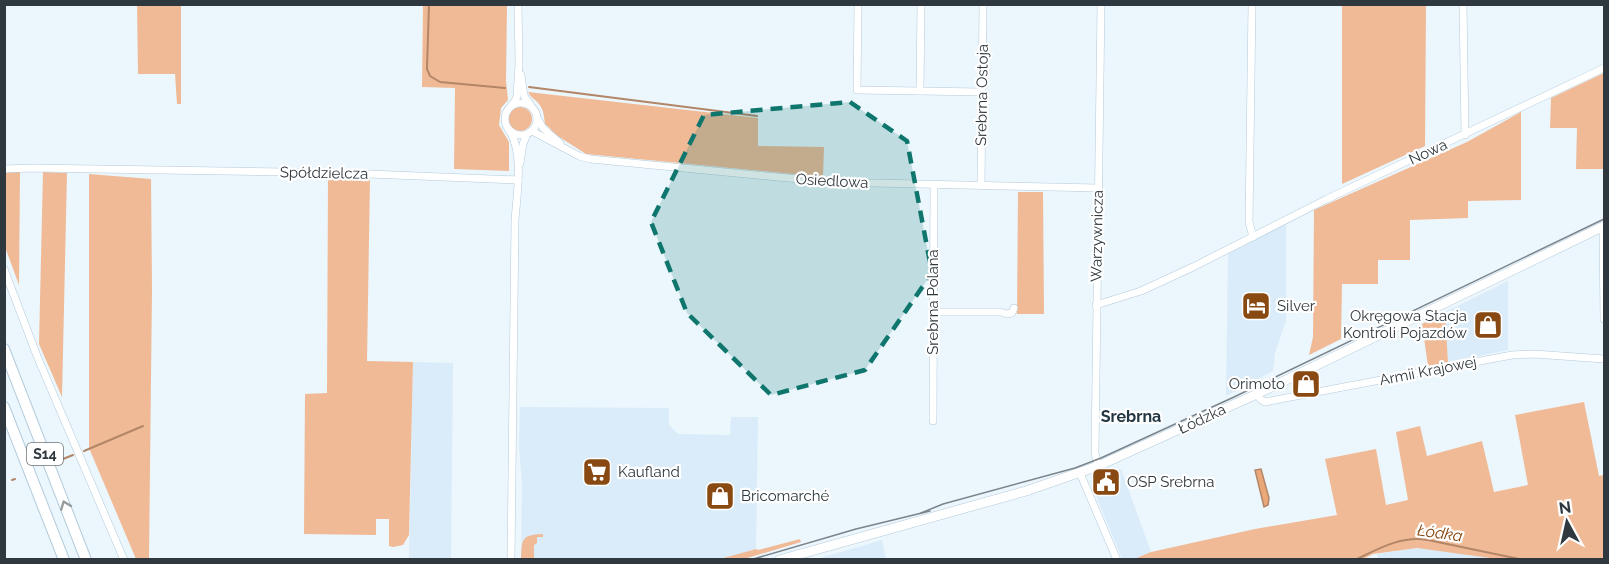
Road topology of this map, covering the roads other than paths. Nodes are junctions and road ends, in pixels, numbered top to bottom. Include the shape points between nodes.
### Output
1 (518, 4) edge
2 (858, 4) edge
3 (921, 4) edge
4 (983, 4) edge
5 (1101, 4) edge
6 (1252, 4) edge
7 (1462, 4) edge
8 (519, 64) junction
9 (1605, 68) edge
10 (920, 91) junction
11 (982, 92) junction
12 (511, 106) junction
13 (532, 107) junction
14 (537, 118) junction
15 (509, 130) junction
16 (530, 133) junction
17 (1465, 135) junction
18 (543, 138) junction
19 (522, 148) junction
20 (569, 150) junction
21 (4, 169) edge
22 (518, 177) junction
23 (934, 184) junction
24 (981, 185) junction
25 (1098, 188) junction
26 (1604, 227) edge
27 (1252, 237) junction
28 (4, 269) edge
29 (1096, 305) junction
30 (1014, 308) dead end
31 (932, 312) junction
32 (1605, 320) edge
33 (4, 349) edge
34 (1605, 358) edge
35 (1257, 394) junction
36 (4, 407) edge
37 (933, 421) dead end
38 (1098, 466) junction
39 (1080, 473) junction
40 (64, 560) edge
41 (86, 560) edge
42 (124, 560) edge
43 (512, 560) edge
44 (779, 560) edge
45 (1117, 560) edge

1 - 8 street
2 - 10 street via 857,90
3 - 10 street
4 - 11 street, Srebrna Ostoja
5 - 25 street, Warzywnicza
6 - 27 street
7 - 17 street
8 - 12 street via 517,96
8 - 13 street via 524,96
9 - 17 street, Nowa
10 - 11 street
11 - 24 street, Srebrna Ostoja
12 - 13 street via 524,103
12 - 15 street via 505,118
13 - 14 street
14 - 16 street
14 - 20 street, Osiedlowa
15 - 16 street via 519,135
15 - 22 street via 516,144
16 - 18 street, Osiedlowa
16 - 19 street
17 - 27 street, Nowa
18 - 19 street via 530,140
18 - 20 street, Osiedlowa
19 - 22 street
20 - 23 street, Osiedlowa via 597,159 789,179
21 - 22 street, Spółdzielcza
22 - 43 street
23 - 24 street, Osiedlowa
23 - 31 street, Srebrna Polana
24 - 25 street, Osiedlowa
25 - 29 street, Warzywnicza
26 - 32 street
26 - 35 main road, Łódzka
27 - 29 street, Nowa via 1141,291
28 - 42 street
29 - 38 street, Warzywnicza
30 - 31 street via 1007,314
31 - 37 street, Srebrna Polana
41 -> 33 highway, S14
34 - 35 street, Armii Krajowej via 1512,355 1265,402
35 - 38 main road, Łódzka
36 - 40 highway, S14
38 - 39 main road, Łódzka
39 - 44 main road, Łódzka
39 - 45 street

